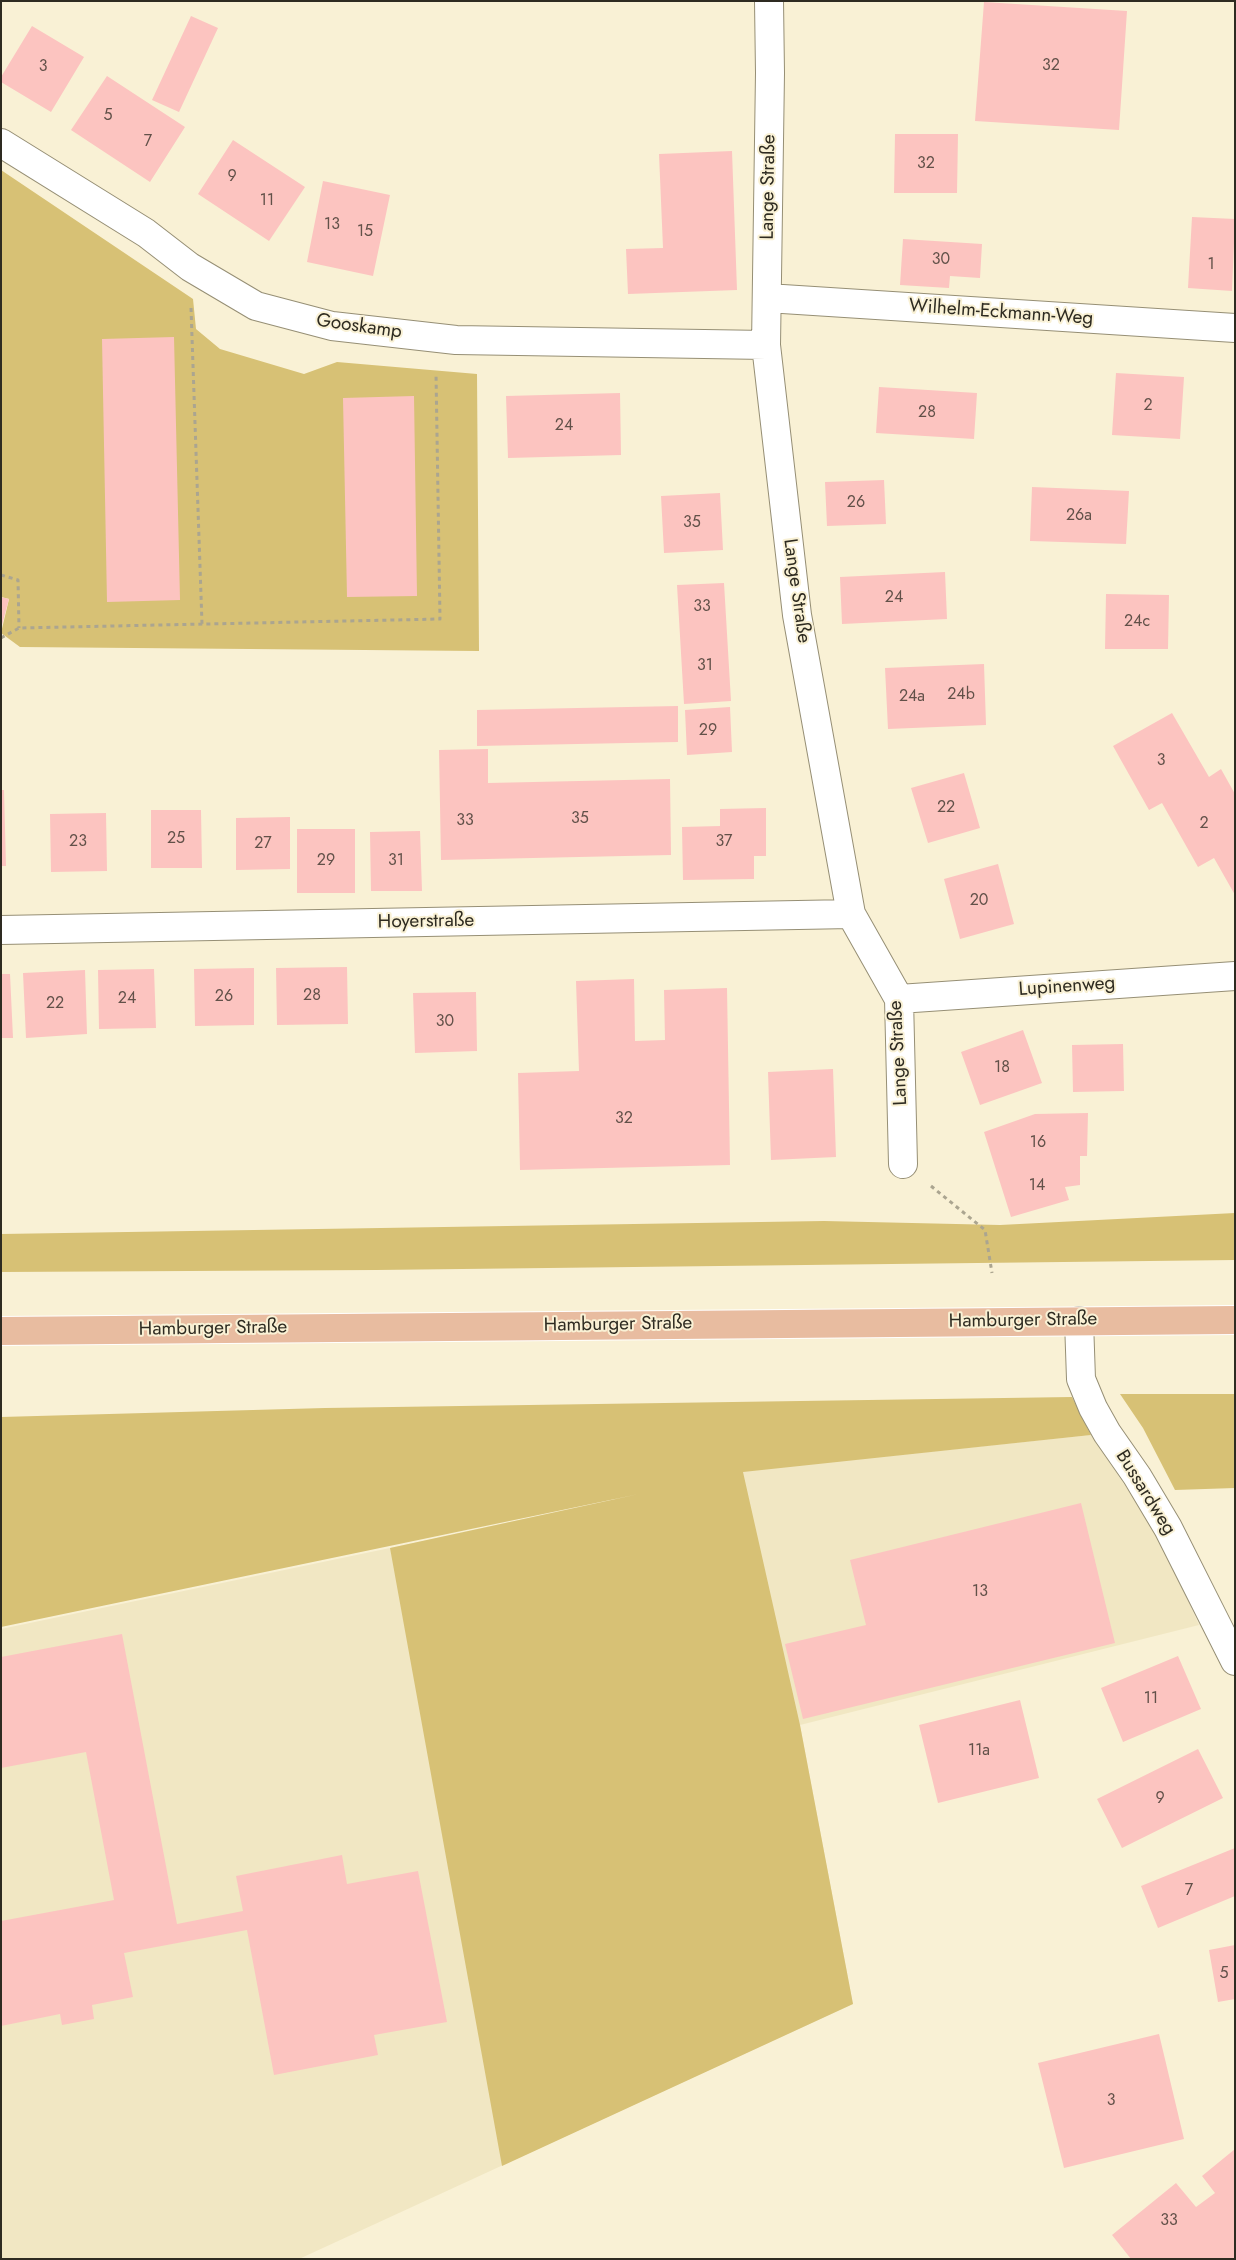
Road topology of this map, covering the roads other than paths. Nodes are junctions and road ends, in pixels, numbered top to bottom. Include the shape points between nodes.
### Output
1 (769, 1) edge
2 (1, 143) edge
3 (767, 298) junction
4 (1235, 328) edge
5 (766, 344) junction
6 (851, 914) junction
7 (1, 930) edge
8 (1235, 976) edge
9 (900, 999) junction
10 (903, 1164) road end
11 (1235, 1320) edge
12 (1078, 1321) junction
13 (1, 1331) edge
14 (1235, 1661) edge

1 - 3 street, Lange Straße
2 - 5 street, Gooskamp via 146,233 190,267 256,306 332,326 456,340
3 - 4 street, Wilhelm-Eckmann-Weg
3 - 5 street, Lange Straße
5 - 6 street, Lange Straße via 797,615
6 - 7 street, Hoyerstraße
6 - 9 street, Lange Straße
8 - 9 street, Lupinenweg
9 - 10 street, Lange Straße
11 - 12 main road, Hamburger Straße
12 - 13 main road, Hamburger Straße
12 - 14 street, Bussardweg via 1081,1379 1093,1408 1168,1528

